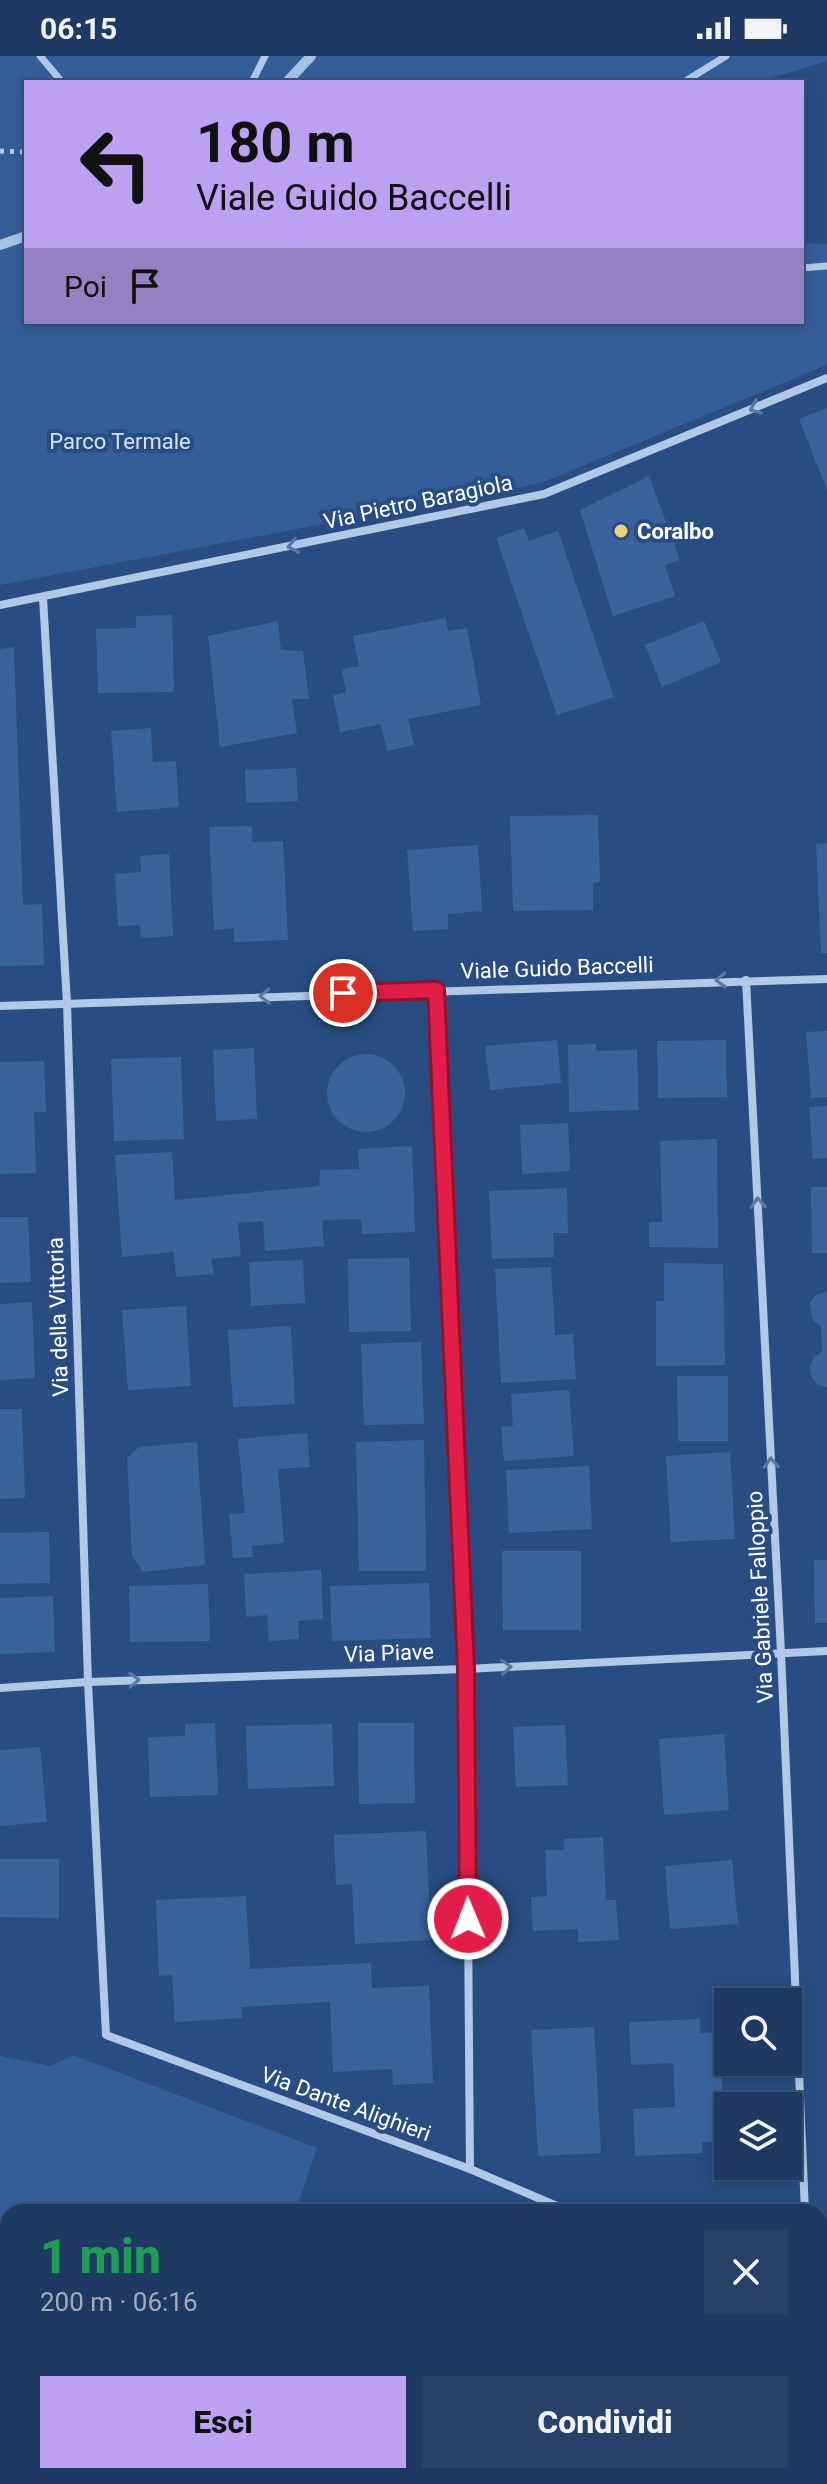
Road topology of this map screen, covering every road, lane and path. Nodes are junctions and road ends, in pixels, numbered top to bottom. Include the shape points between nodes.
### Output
1 (40, 56) edge
2 (265, 56) edge
3 (726, 56) edge
4 (60, 80) edge
5 (253, 80) edge
6 (687, 80) edge
7 (0, 151) edge
8 (24, 152) edge
9 (827, 266) edge
10 (804, 268) edge
11 (827, 378) edge
12 (43, 598) junction
13 (0, 605) edge
14 (827, 979) edge
15 (746, 980) junction
16 (436, 990) junction
17 (67, 1003) junction
18 (0, 1006) edge
19 (827, 1651) edge
20 (781, 1652) junction
21 (466, 1669) junction
22 (88, 1682) junction
23 (0, 1688) edge
24 (106, 2035) joint
25 (470, 2169) junction
26 (552, 2204) edge
27 (805, 2204) edge

1 - 4 street
2 - 5 street
3 - 6 street
7 - 8 path
9 - 10 street
11 -> 12 street, Via Pietro Baragiola via 544,494
12 - 13 street, Via Pietro Baragiola
12 - 17 street, Via della Vittoria
14 - 15 street, Viale Guido Baccelli
15 -> 16 street, Viale Guido Baccelli
20 -> 15 street, Via Gabriele Falloppio
16 -> 17 street, Viale Guido Baccelli
16 - 21 street
17 - 18 street, Viale Guido Baccelli
17 - 22 street, Via della Vittoria
19 - 20 street, Via Piave
21 -> 20 street, Via Piave
20 - 27 street, Via Gabriele Falloppio
22 -> 21 street, Via Piave
21 - 25 street
22 - 23 street, Via Piave
22 - 24 street, Via della Vittoria
24 - 25 street, Via Dante Alighieri
25 - 26 street, Via Dante Alighieri

